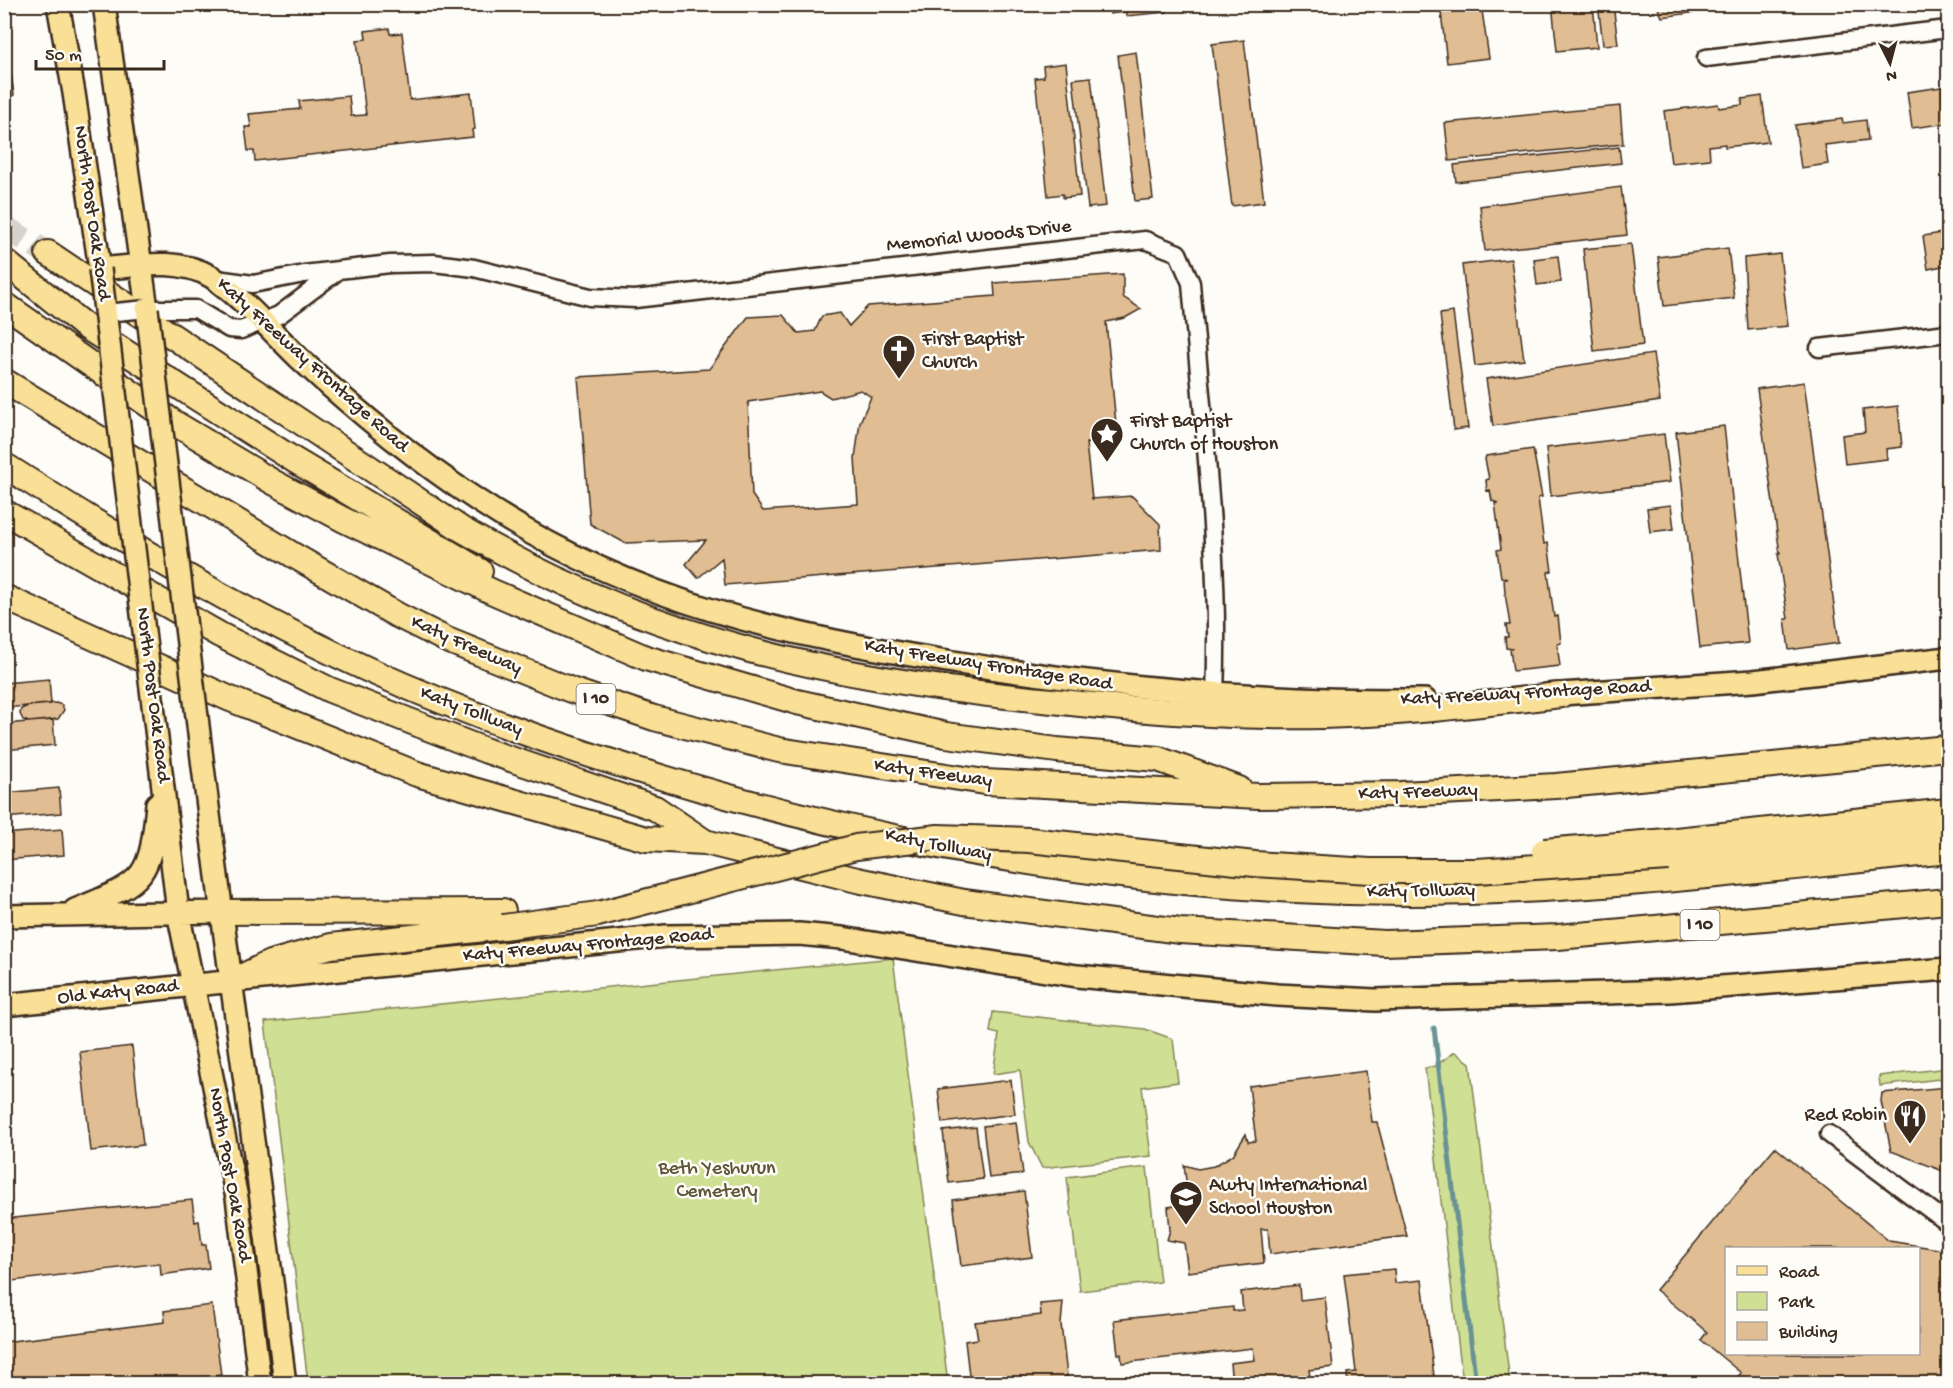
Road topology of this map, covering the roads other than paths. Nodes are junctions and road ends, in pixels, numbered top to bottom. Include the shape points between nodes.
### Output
1 (58, 4) edge
2 (104, 4) edge
3 (1948, 29) edge
4 (1706, 58) dead end
5 (48, 253) tunnel mouth
6 (4, 261) edge
7 (141, 265) junction
8 (100, 269) junction
9 (344, 270) junction
10 (212, 277) junction
11 (4, 304) edge
12 (150, 305) junction
13 (105, 313) junction
14 (262, 322) junction
15 (1948, 333) edge
16 (1819, 348) dead end
17 (4, 381) edge
18 (4, 465) edge
19 (4, 512) edge
20 (4, 597) edge
21 (588, 635) junction
22 (1948, 658) edge
23 (1215, 694) junction
24 (1561, 695) junction
25 (1948, 748) edge
26 (161, 762) junction
27 (1259, 796) junction
28 (1948, 811) edge
29 (1948, 830) edge
30 (705, 842) junction
31 (1668, 849) junction
32 (1948, 851) edge
33 (1948, 901) edge
34 (178, 912) junction
35 (221, 912) junction
36 (63, 915) junction
37 (4, 916) edge
38 (503, 919) junction
39 (1948, 969) edge
40 (231, 982) junction
41 (192, 986) junction
42 (4, 1005) edge
43 (1830, 1134) dead end
44 (1948, 1223) edge
45 (260, 1383) edge
46 (285, 1383) edge

1 - 8 main road, North Post Oak Road
2 - 7 main road, North Post Oak Road
3 - 4 street
5 - 24 highway via 506,555 591,597 724,644 854,676 1012,698 1167,712 1322,716 1433,710
6 - 21 highway via 86,327 274,448
7 - 8 main road, Katy Freeway Frontage Road
7 - 10 main road, Katy Freeway Frontage Road via 180,265
7 - 12 main road, North Post Oak Road
8 - 13 main road, North Post Oak Road, bridge
9 - 10 street, Memorial Woods Drive via 253,284
9 - 14 street, Memorial Woods Drive via 324,279 279,315
9 - 23 street, Memorial Woods Drive via 434,263 474,268 590,297 635,299 1145,240 1178,252 1191,283 1210,513
10 - 14 main road, Katy Freeway Frontage Road
11 - 21 highway via 176,424 273,482 380,538
12 - 13 street, Memorial Woods Drive, bridge
12 - 14 street, Memorial Woods Drive via 196,309 235,331
12 - 35 main road, North Post Oak Road, bridge
13 - 26 main road, North Post Oak Road, bridge
14 - 23 main road, Katy Freeway Frontage Road via 374,425 478,501 578,559 664,596 748,622 866,648 1012,672
15 - 16 street
17 - 27 highway, Katy Freeway / I 10 via 397,615 492,660 654,718 778,750 985,782
18 - 32 highway, Katy Tollway via 109,531 278,626 467,712 660,778 806,817 973,854 1206,884 1412,893 1641,882
19 - 30 highway, I 10 via 200,624 330,690 487,751 655,808
20 - 30 highway via 228,698 417,774 646,839
21 - 27 highway via 698,675 846,714 946,735 1158,759
22 - 24 main road, Katy Freeway Frontage Road via 1753,681
23 - 24 main road, Katy Freeway Frontage Road via 1412,700
25 - 27 highway, Katy Freeway / I 10 via 1556,786
26 - 34 main road, North Post Oak Road
26 - 36 main road via 153,846 141,876 121,891
28 - 31 highway
29 - 31 highway
30 - 33 highway, I 10 via 857,880 975,904 1112,924 1320,941 1558,938
31 - 38 highway, bridge via 1473,856 1334,854 1028,824 925,822 829,837
34 - 35 main road
34 - 36 main road
34 - 41 main road, North Post Oak Road
35 - 38 highway
35 - 40 main road, North Post Oak Road
36 - 37 main road
38 - 40 highway via 331,946 270,963
39 - 40 main road, Katy Freeway Frontage Road via 1627,993 1375,1000 1179,988 1077,976 842,938 754,933 666,936
40 - 41 main road, Old Katy Road
40 - 46 main road, North Post Oak Road
41 - 42 main road, Old Katy Road
41 - 45 main road, North Post Oak Road via 237,1198
43 - 44 street

